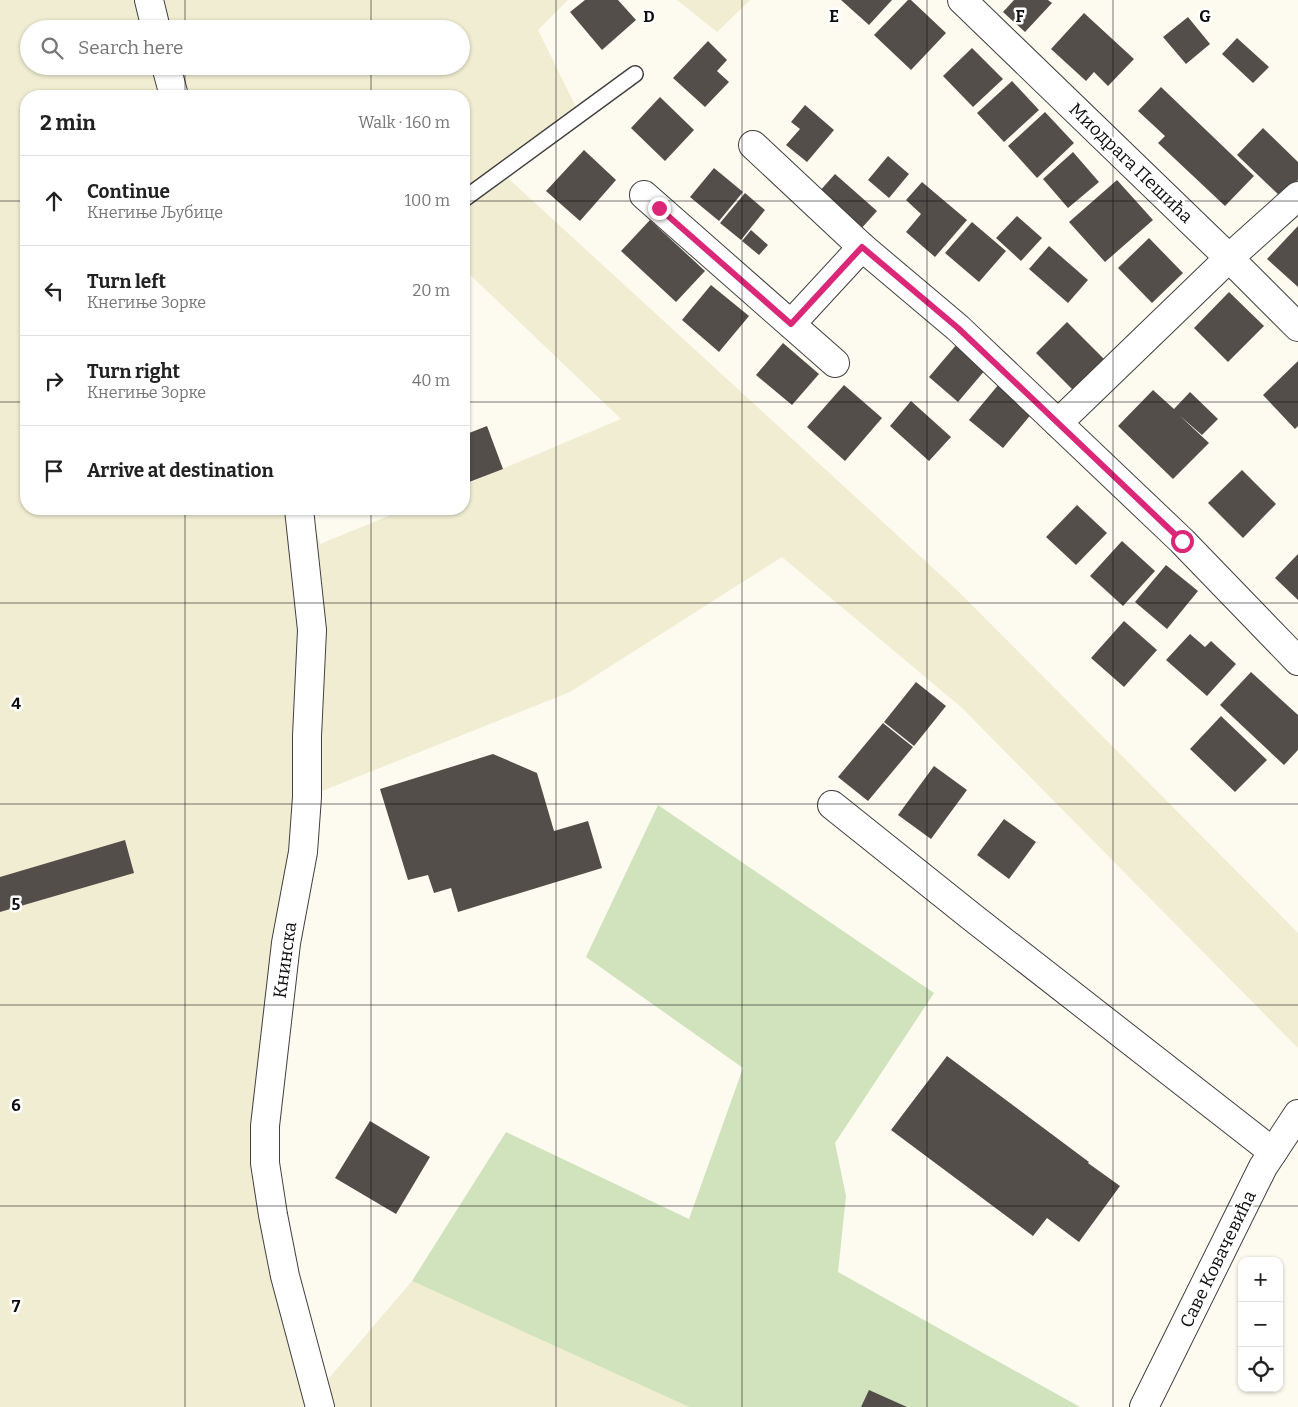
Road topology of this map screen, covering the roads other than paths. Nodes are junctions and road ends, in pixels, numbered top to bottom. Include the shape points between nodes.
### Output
1 (149, 0) edge
2 (962, 0) edge
3 (154, 20) edge
4 (635, 74) dead end
5 (168, 75) edge
6 (172, 90) edge
7 (753, 145) dead end
8 (470, 195) edge
9 (644, 195) dead end
10 (1298, 196) edge
11 (862, 247) junction
12 (1229, 258) junction
13 (791, 324) junction
14 (1298, 327) edge
15 (835, 363) dead end
16 (1058, 423) junction
17 (300, 515) edge
18 (1298, 661) edge
19 (832, 805) dead end
20 (1298, 1114) edge
21 (1273, 1152) junction
22 (320, 1407) edge
23 (1144, 1407) edge

1 - 3 street
2 - 12 street, Миодрага Пешића
4 - 8 lane
5 - 6 street
7 - 11 street
9 - 13 street
10 - 12 street
11 - 13 street
11 - 16 street via 958,328
12 - 14 street, Миодрага Пешића
12 - 16 street
13 - 15 street
16 - 18 street via 1182,541
17 - 22 street, Книнска via 312,630 307,797 303,852 285,953 265,1126 265,1163 285,1276
19 - 21 street
20 - 21 street, Саве Ковачевића
21 - 23 street, Саве Ковачевића

